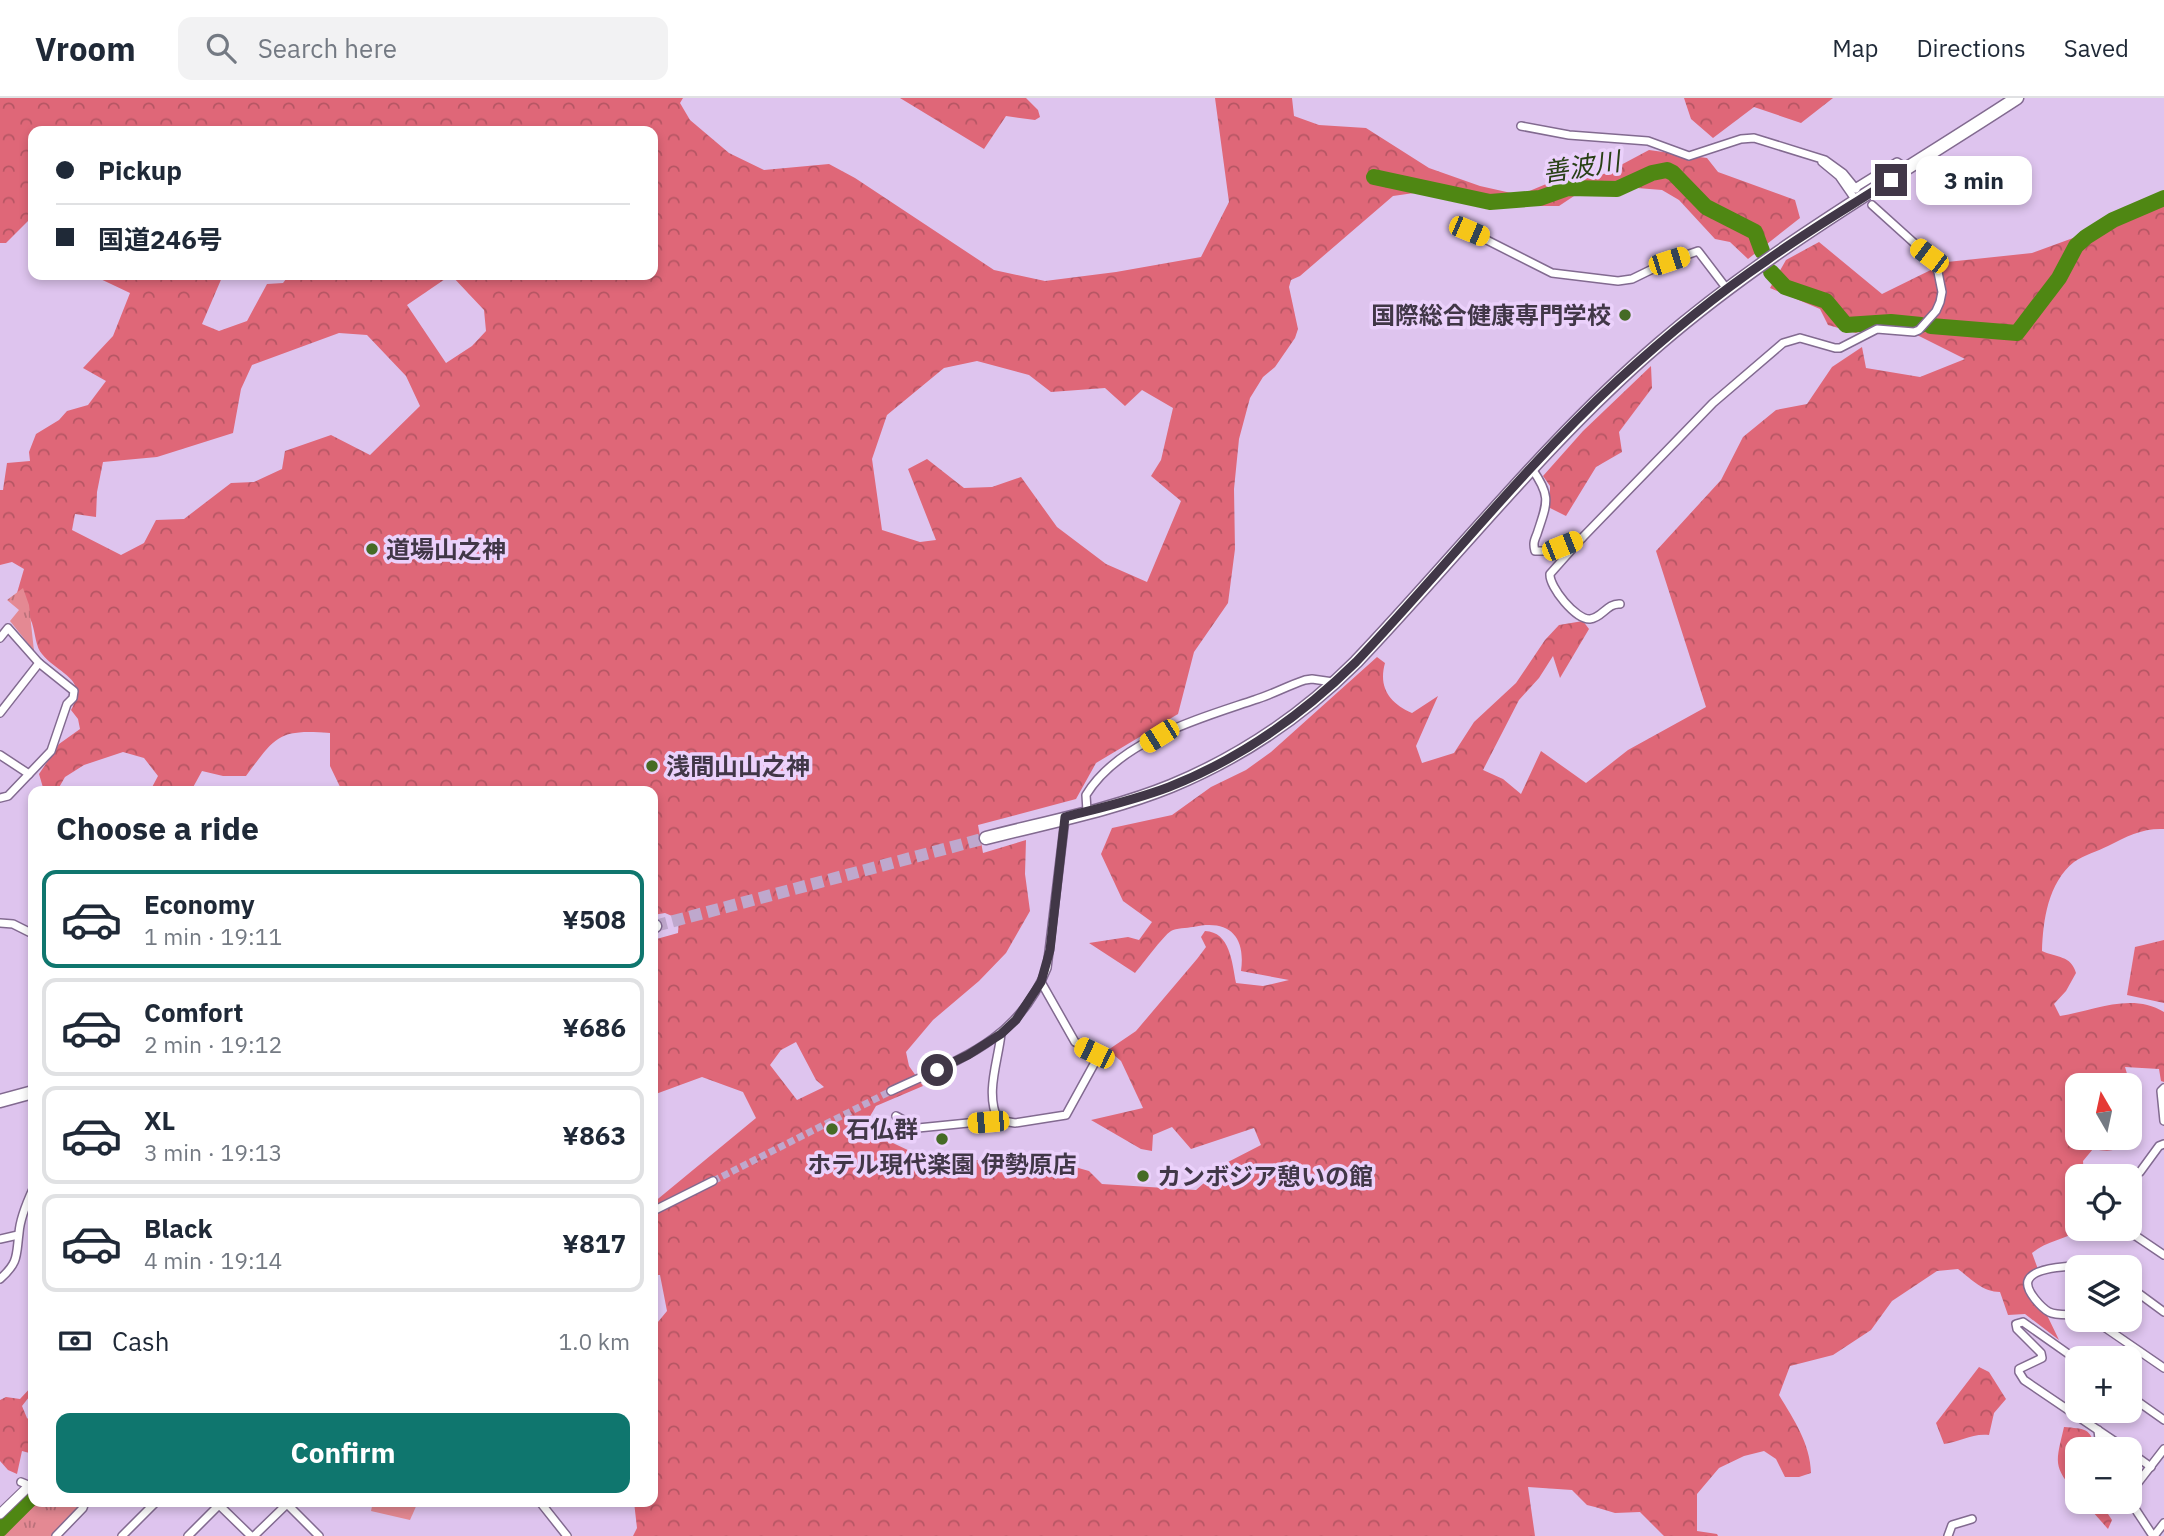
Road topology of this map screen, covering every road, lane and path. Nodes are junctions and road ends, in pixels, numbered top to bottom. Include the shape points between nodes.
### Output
1 (2017, 98) edge
2 (1521, 126) dead end
3 (1818, 159) junction
4 (1856, 193) junction
5 (1872, 205) dead end
6 (1469, 231) dead end
7 (1727, 289) junction
8 (1532, 469) junction
9 (1582, 538) junction
10 (1620, 604) dead end
11 (0, 638) edge
12 (39, 663) junction
13 (1335, 683) junction
14 (0, 713) edge
15 (0, 755) edge
16 (29, 774) junction
17 (0, 798) edge
18 (1087, 811) junction
19 (1065, 817) junction
20 (986, 838) tunnel mouth
21 (0, 923) edge
22 (28, 932) edge
23 (1041, 982) junction
24 (1001, 1034) junction
25 (2164, 1088) edge
26 (891, 1091) tunnel mouth
27 (28, 1093) edge
28 (0, 1101) edge
29 (896, 1116) dead end
30 (998, 1120) junction
31 (2164, 1121) edge
32 (2164, 1144) edge
33 (2142, 1169) edge
34 (713, 1181) tunnel mouth
35 (28, 1204) edge
36 (658, 1208) edge
37 (18, 1235) junction
38 (0, 1239) edge
39 (2142, 1240) edge
40 (2164, 1255) edge
41 (2065, 1266) edge
42 (0, 1279) edge
43 (2142, 1296) edge
44 (2164, 1312) edge
45 (2065, 1313) edge
46 (2112, 1332) edge
47 (2065, 1352) edge
48 (2164, 1368) edge
49 (2142, 1404) edge
50 (2065, 1408) edge
51 (2164, 1420) edge
52 (2088, 1423) edge
53 (2098, 1430) junction
54 (2099, 1437) edge
55 (2108, 1437) edge
56 (2164, 1449) edge
57 (2142, 1460) edge
58 (2151, 1466) junction
59 (2142, 1478) edge
60 (28, 1485) edge
61 (83, 1507) edge
62 (151, 1507) edge
63 (214, 1507) edge
64 (222, 1507) edge
65 (284, 1507) edge
66 (290, 1507) edge
67 (544, 1507) edge
68 (0, 1514) edge
69 (2139, 1514) edge
70 (1972, 1519) dead end
71 (2164, 1523) edge
72 (56, 1536) edge
73 (122, 1536) edge
74 (188, 1536) edge
75 (253, 1536) edge
76 (319, 1536) edge
77 (567, 1536) edge
78 (1948, 1536) edge
79 (2153, 1536) edge

1 - 4 highway via 1908,169
2 - 3 street via 1648,141 1689,156 1754,138
3 - 4 street
3 - 4 street via 1833,164
4 - 7 highway
5 - 9 street via 1936,265 1941,297 1927,323 1914,332 1877,329 1840,348 1800,338 1783,343 1713,403
6 - 7 street via 1552,273 1618,281 1699,251
7 - 8 highway via 1615,383
8 - 9 street via 1546,493 1535,551
8 - 13 highway
9 - 10 street via 1550,574 1553,587 1587,619
11 - 12 street via 8,628
12 - 14 street
12 - 16 street via 74,691 74,698 67,704 51,751
13 - 18 highway via 1288,721 1212,767 1169,787
13 - 18 street via 1305,680 1159,736 1117,761 1086,795
15 - 16 street
16 - 17 street via 8,796
18 - 19 highway
19 - 20 highway
19 - 23 street via 1050,950
21 - 22 street
23 - 24 street
23 - 30 street via 1075,1042 1099,1055 1066,1115 1015,1123
24 - 26 street
24 - 30 street via 992,1091
25 - 31 street
27 - 28 highway
29 - 30 street via 918,1128
32 - 33 street
34 - 36 street
35 - 37 street
37 - 38 street
37 - 42 street via 19,1249 11,1269
39 - 40 street
41 - 45 street via 2034,1275 2027,1285 2048,1311
43 - 44 street
46 - 48 street
47 - 50 street via 2023,1322 2016,1324 2042,1358 2019,1372
49 - 51 street
52 - 53 street
53 - 54 street
53 - 55 street
56 - 58 street
57 - 58 street
58 - 59 street
60 - 68 street
61 - 72 street
62 - 73 street
63 - 74 street
64 - 75 street
65 - 75 street
66 - 76 street
67 - 77 street
69 - 79 street
70 - 78 street via 1952,1525
71 - 79 street

